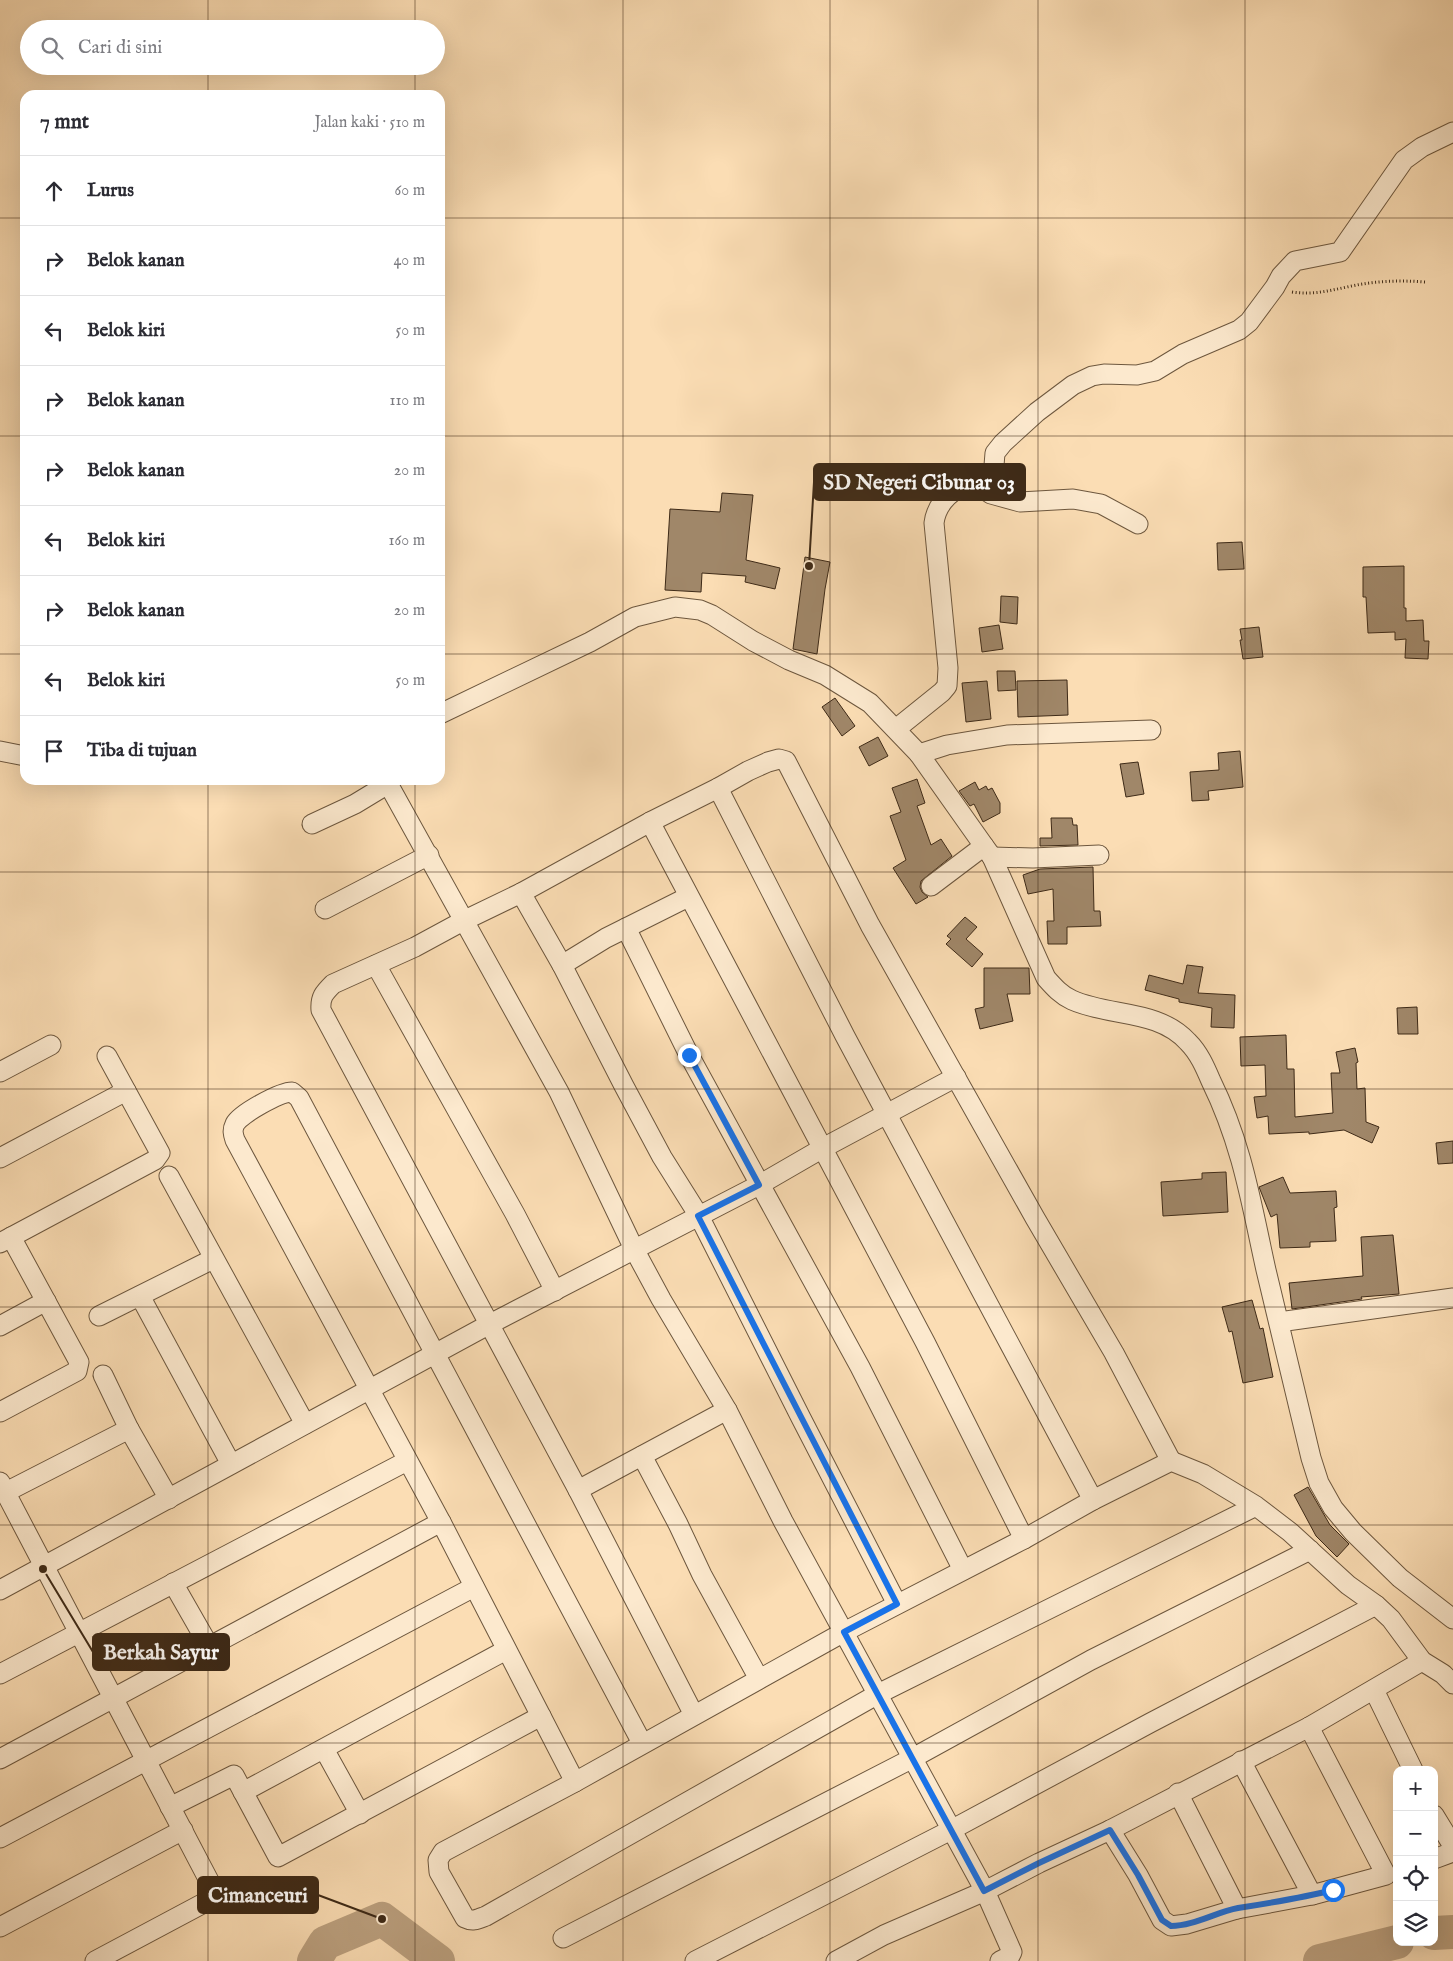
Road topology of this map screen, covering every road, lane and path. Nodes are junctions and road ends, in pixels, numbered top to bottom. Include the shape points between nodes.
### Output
1 (1453, 132) edge
2 (1425, 282) dead end
3 (1275, 287) junction
4 (976, 484) junction
5 (1138, 524) dead end
6 (445, 712) edge
7 (896, 729) junction
8 (1151, 730) dead end
9 (0, 751) edge
10 (919, 754) junction
11 (20, 755) edge
12 (383, 785) edge
13 (389, 785) edge
14 (718, 788) junction
15 (650, 822) junction
16 (312, 824) dead end
17 (988, 852) junction
18 (429, 855) junction
19 (1099, 855) dead end
20 (931, 886) dead end
21 (522, 892) junction
22 (688, 897) junction
23 (325, 909) dead end
24 (463, 921) junction
25 (626, 928) junction
26 (376, 965) junction
27 (562, 965) junction
28 (51, 1045) dead end
29 (107, 1056) dead end
30 (0, 1072) edge
31 (956, 1077) junction
32 (126, 1090) junction
33 (887, 1114) junction
34 (823, 1148) junction
35 (0, 1158) edge
36 (169, 1176) dead end
37 (759, 1185) junction
38 (698, 1216) junction
39 (6, 1240) edge
40 (634, 1249) junction
41 (213, 1259) junction
42 (555, 1291) junction
43 (140, 1296) junction
44 (1453, 1298) edge
45 (46, 1301) junction
46 (99, 1316) dead end
47 (1278, 1322) junction
48 (488, 1325) junction
49 (0, 1326) edge
50 (434, 1354) junction
51 (103, 1375) dead end
52 (370, 1390) junction
53 (727, 1410) junction
54 (0, 1412) edge
55 (305, 1424) junction
56 (129, 1429) junction
57 (642, 1456) junction
58 (407, 1461) junction
59 (1171, 1461) junction
60 (231, 1464) junction
61 (578, 1490) junction
62 (4, 1495) edge
63 (169, 1499) junction
64 (1093, 1500) junction
65 (1256, 1506) junction
66 (441, 1522) junction
67 (1024, 1539) junction
68 (1310, 1550) junction
69 (44, 1566) junction
70 (963, 1570) junction
71 (173, 1584) junction
72 (474, 1588) junction
73 (0, 1590) edge
74 (897, 1604) junction
75 (1376, 1605) junction
76 (1453, 1618) edge
77 (844, 1632) junction
78 (79, 1633) junction
79 (209, 1646) junction
80 (506, 1650) junction
81 (1422, 1661) junction
82 (0, 1674) edge
83 (759, 1679) junction
84 (1453, 1684) edge
85 (1374, 1690) junction
86 (878, 1694) junction
87 (114, 1698) junction
88 (694, 1715) junction
89 (541, 1716) junction
90 (1309, 1727) junction
91 (642, 1743) junction
92 (324, 1749) junction
93 (0, 1758) edge
94 (912, 1759) junction
95 (146, 1760) junction
96 (1241, 1761) junction
97 (1411, 1766) edge
98 (575, 1782) junction
99 (243, 1792) junction
100 (1178, 1793) junction
101 (170, 1807) junction
102 (360, 1814) junction
103 (1438, 1821) edge
104 (183, 1830) junction
105 (951, 1830) junction
106 (1110, 1830) junction
107 (0, 1838) edge
108 (1453, 1846) edge
109 (1453, 1852) edge
110 (1438, 1858) edge
111 (1391, 1874) edge
112 (984, 1891) junction
113 (1312, 1895) junction
114 (1237, 1908) junction
115 (0, 1927) edge
116 (563, 1938) dead end
117 (94, 1961) edge
118 (695, 1961) edge
119 (836, 1961) edge
120 (1000, 1961) edge

1 - 3 street via 1404,160 1340,252 1295,261 1280,276
2 - 3 path via 1398,280 1347,286 1317,294
3 - 4 street via 1249,322 1239,330 1183,354 1156,371 1137,375 1092,376 1073,385 1003,443 995,453 993,478
4 - 5 street via 991,494 1020,502 1073,499 1101,504
4 - 7 street via 953,492 935,512 947,686
6 - 7 street via 635,617 675,607 712,615 753,641 825,675 870,703
7 - 10 street
8 - 10 street via 1007,735 947,745
9 - 11 street
10 - 17 street
12 - 16 street via 355,804
13 - 18 street
14 - 15 street
14 - 31 street via 768,762 779,758 786,761 870,925
14 - 33 street
15 - 21 street
15 - 22 street
17 - 19 street via 1033,858
17 - 20 street
17 - 47 street via 1046,978 1059,992 1072,1000 1156,1020 1188,1041 1198,1054 1238,1146
18 - 23 street
18 - 24 street
21 - 24 street
21 - 27 street
22 - 25 street
22 - 34 street
24 - 26 street
24 - 40 street via 559,1092
25 - 27 street
25 - 37 street
26 - 42 street
26 - 48 street via 333,984 320,999 321,1010
27 - 38 street via 662,1157
28 - 30 street
29 - 32 street
31 - 33 street
31 - 59 street via 1114,1353
32 - 35 street
32 - 39 street via 160,1153 155,1160
33 - 34 street
33 - 64 street
34 - 37 street
34 - 67 street via 926,1342
36 - 41 street
37 - 38 street
37 - 70 street via 860,1367
38 - 40 street
38 - 74 street
39 - 45 street
40 - 42 street
40 - 53 street
41 - 43 street
41 - 55 street
42 - 48 street
43 - 46 street
43 - 60 street
44 - 47 street
45 - 49 street
45 - 54 street via 79,1362 76,1371
47 - 76 street via 1311,1458 1319,1483 1333,1508 1400,1578
48 - 50 street
48 - 61 street
50 - 52 street
50 - 52 street via 299,1098 292,1092 283,1093 239,1118 233,1127 235,1140
50 - 91 street
51 - 56 street
52 - 55 street
52 - 58 street
53 - 57 street
53 - 77 street
55 - 60 street
56 - 62 street
56 - 63 street
57 - 61 street
57 - 83 street
58 - 66 street
58 - 71 street
59 - 64 street
59 - 65 street via 1203,1474
60 - 63 street
61 - 88 street
62 - 69 street
63 - 69 street
64 - 67 street
65 - 68 street
65 - 86 street
66 - 72 street
66 - 79 street
67 - 70 street
68 - 75 street via 1348,1585
68 - 94 street via 1091,1660
69 - 73 street
69 - 78 street
70 - 74 street
71 - 78 street
71 - 79 street
72 - 80 street
72 - 95 street
74 - 77 street
75 - 81 street
75 - 105 street
77 - 83 street
77 - 86 street
78 - 82 street
78 - 87 street
79 - 87 street
80 - 89 street
80 - 92 street
81 - 84 street
81 - 85 street
83 - 88 street
85 - 90 street
85 - 97 street
86 - 94 street
86 - 98 street via 486,1916 465,1918 439,1872 439,1856
87 - 93 street
87 - 95 street
88 - 91 street
89 - 98 street
89 - 102 street
90 - 96 street
90 - 111 street
91 - 98 street
92 - 99 street
92 - 102 street
94 - 105 street
94 - 116 street
95 - 101 street
95 - 107 street
96 - 100 street
96 - 113 street
99 - 101 street via 234,1775
99 - 102 street via 278,1857
100 - 106 street
100 - 114 street
101 - 104 street
103 - 108 street
104 - 115 street
104 - 117 street via 217,1896
105 - 112 street
105 - 118 street
106 - 112 street
106 - 114 street via 1167,1924 1180,1925
109 - 110 street
111 - 113 street
112 - 119 street via 884,1935
112 - 120 street via 1012,1952
113 - 114 street

